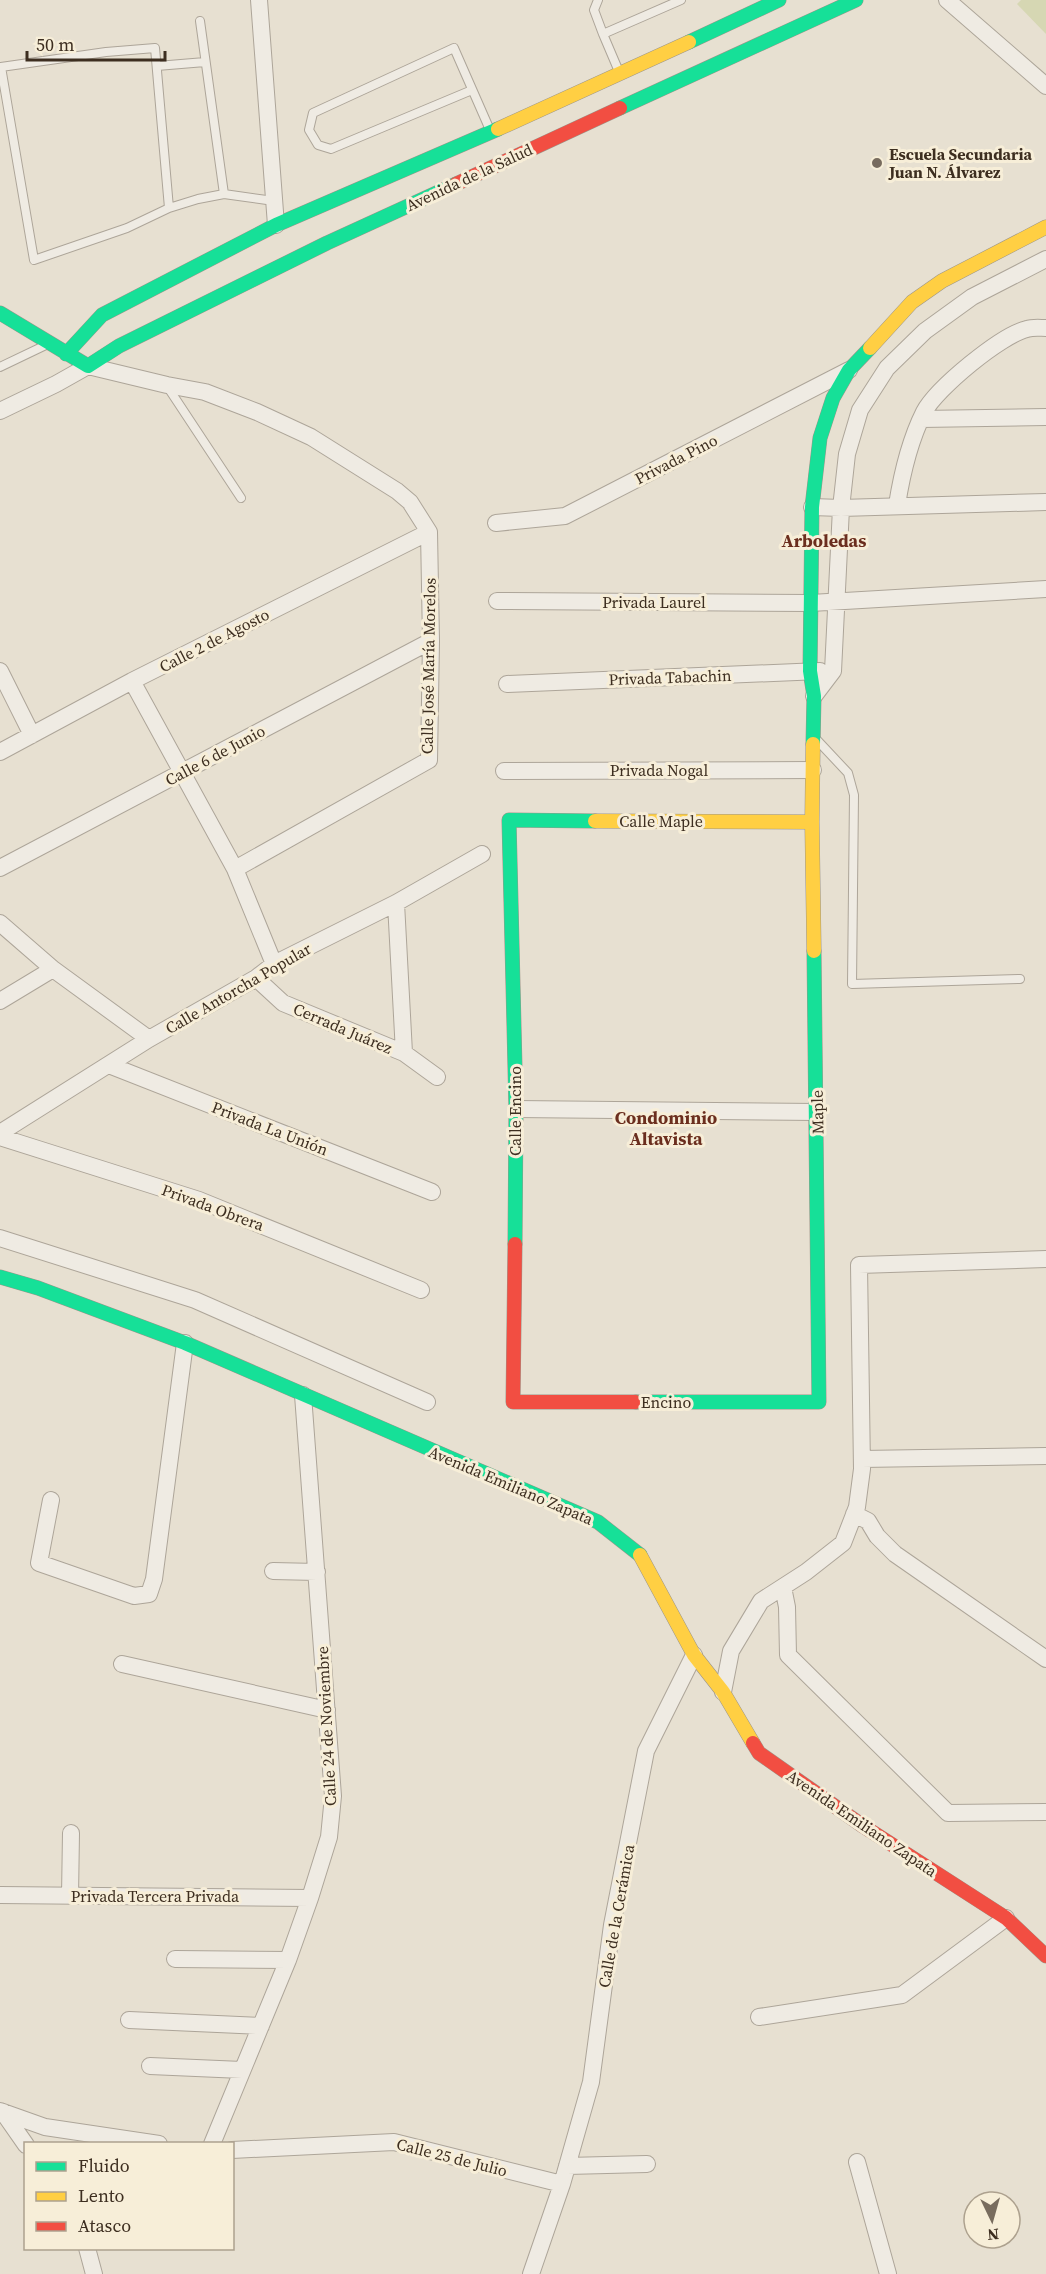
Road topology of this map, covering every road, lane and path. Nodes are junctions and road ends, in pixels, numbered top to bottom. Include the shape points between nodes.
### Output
1 (259, 0) edge
2 (598, 0) edge
3 (681, 0) edge
4 (779, 0) edge
5 (856, 0) edge
6 (947, 0) edge
7 (200, 21) dead end
8 (603, 34) junction
9 (205, 62) junction
10 (157, 66) junction
11 (620, 74) junction
12 (1046, 86) edge
13 (472, 90) junction
14 (491, 132) junction
15 (224, 194) junction
16 (274, 201) junction
17 (170, 208) junction
18 (276, 225) junction
19 (1046, 227) edge
20 (1046, 259) edge
21 (0, 314) edge
22 (1046, 328) edge
23 (48, 344) junction
24 (66, 354) junction
25 (88, 366) junction
26 (0, 367) edge
27 (849, 370) junction
28 (56, 384) junction
29 (166, 385) junction
30 (0, 411) edge
31 (1046, 417) edge
32 (921, 419) junction
33 (241, 498) dead end
34 (1046, 502) edge
35 (897, 505) junction
36 (812, 507) junction
37 (841, 508) junction
38 (496, 523) dead end
39 (429, 532) junction
40 (1046, 589) edge
41 (497, 601) dead end
42 (837, 601) junction
43 (811, 603) junction
44 (431, 641) junction
45 (0, 671) edge
46 (810, 671) junction
47 (833, 671) junction
48 (132, 681) junction
49 (507, 684) dead end
50 (814, 696) junction
51 (32, 735) junction
52 (813, 736) junction
53 (0, 752) edge
54 (813, 770) junction
55 (504, 771) dead end
56 (182, 772) junction
57 (509, 820) joint
58 (812, 822) junction
59 (482, 854) dead end
60 (0, 868) edge
61 (236, 869) junction
62 (396, 903) junction
63 (0, 923) edge
64 (274, 964) junction
65 (53, 969) junction
66 (256, 978) junction
67 (1020, 979) dead end
68 (0, 1001) edge
69 (148, 1039) junction
70 (404, 1053) junction
71 (109, 1065) junction
72 (437, 1077) dead end
73 (516, 1109) junction
74 (817, 1112) junction
75 (0, 1135) edge
76 (432, 1192) dead end
77 (0, 1238) edge
78 (1046, 1259) edge
79 (0, 1277) edge
80 (421, 1290) dead end
81 (185, 1343) junction
82 (303, 1395) junction
83 (427, 1402) dead end
84 (513, 1402) joint
85 (819, 1402) joint
86 (1046, 1456) edge
87 (862, 1460) junction
88 (51, 1500) dead end
89 (854, 1514) junction
90 (273, 1571) dead end
91 (317, 1572) junction
92 (783, 1587) junction
93 (694, 1655) junction
94 (1046, 1659) edge
95 (122, 1664) dead end
96 (723, 1692) junction
97 (327, 1710) junction
98 (1046, 1812) edge
99 (71, 1833) dead end
100 (0, 1895) edge
101 (70, 1896) junction
102 (310, 1898) junction
103 (1006, 1918) junction
104 (1044, 1950) edge
105 (175, 1959) dead end
106 (288, 1960) junction
107 (759, 2017) dead end
108 (129, 2020) dead end
109 (261, 2026) junction
110 (150, 2066) dead end
111 (242, 2070) junction
112 (1, 2112) edge
113 (24, 2142) edge
114 (146, 2142) edge
115 (213, 2142) edge
116 (234, 2150) edge
117 (857, 2162) dead end
118 (647, 2164) dead end
119 (567, 2166) junction
120 (562, 2184) junction
121 (88, 2250) edge
122 (94, 2274) edge
123 (531, 2274) edge
124 (888, 2274) edge

1 - 16 street
2 - 8 lane via 594,10
3 - 8 lane
4 - 11 street, Avenida de la Salud
5 - 25 street, Avenida de la Salud via 327,243 119,346
6 - 12 street
7 - 9 lane
8 - 11 lane
9 - 10 lane
9 - 15 lane
10 - 17 lane
10 - 17 lane via 155,48 1,67 34,260 127,228
11 - 14 street, Avenida de la Salud
13 - 13 lane via 331,149 318,145 309,130 313,113 454,48
13 - 14 lane
14 - 18 street, Avenida de la Salud
15 - 16 lane
15 - 17 lane
16 - 18 street
18 - 24 street, Avenida de la Salud via 102,315
19 - 27 street, Maple via 942,281 912,302
20 - 37 street via 972,297 925,331 887,368 860,410 847,454
21 - 23 street
22 - 32 street via 1026,329 984,351 926,409
23 - 24 street
23 - 26 lane
24 - 25 street
24 - 28 street
25 - 28 street
25 - 29 street
27 - 36 street, Maple via 833,398 820,438
27 - 38 street, Privada Pino via 565,516
28 - 30 street
29 - 33 lane
29 - 39 street via 205,392 310,437 397,491 410,502
31 - 32 street
32 - 35 street via 904,462
34 - 35 street
35 - 37 street
36 - 37 street
36 - 43 street, Maple
37 - 42 street
39 - 44 street, Calle José María Morelos
39 - 48 street, Calle 2 de Agosto
40 - 42 street
41 - 43 street, Privada Laurel
42 - 43 street, Privada Laurel
42 - 47 street
43 - 46 street, Maple
44 - 56 street, Calle 6 de Junio
44 - 61 street, Calle José María Morelos via 429,760
45 - 51 street
46 - 47 street, Privada Tabachin
46 - 49 street, Privada Tabachin
46 - 50 street, Maple
47 - 50 street
48 - 51 street, Calle 2 de Agosto
48 - 56 street
50 - 52 street, Maple
51 - 53 street, Calle 2 de Agosto
52 - 54 street, Maple
52 - 67 lane via 848,773 854,795 852,984
54 - 55 street, Privada Nogal
54 - 58 street, Maple
56 - 60 street, Calle 6 de Junio
56 - 61 street
57 - 58 street, Calle Maple
57 - 73 street, Calle Encino
58 - 74 street, Maple
59 - 62 street, Calle Antorcha Popular
61 - 64 street
62 - 64 street, Calle Antorcha Popular
62 - 70 street, Cerrada Juárez
63 - 65 street
64 - 66 street, Calle Antorcha Popular
65 - 68 street
65 - 69 street
66 - 69 street, Calle Antorcha Popular
66 - 70 street, Cerrada Juárez via 284,1003
69 - 71 street, Calle Antorcha Popular
70 - 72 street, Cerrada Juárez
71 - 75 street, Calle Antorcha Popular
71 - 76 street, Privada La Unión
73 - 74 street
73 - 84 street, Calle Encino
74 - 85 street, Maple
75 - 80 street, Privada Obrera via 199,1200
77 - 83 street via 195,1300
78 - 87 street via 859,1265
79 - 81 street, Avenida Emiliano Zapata
81 - 82 street, Avenida Emiliano Zapata
81 - 88 street via 149,1594 134,1596 39,1563
82 - 91 street, Calle 24 de Noviembre
82 - 93 street, Avenida Emiliano Zapata via 598,1522 643,1557
84 - 85 street, Encino
86 - 87 street
87 - 89 street
89 - 92 street via 843,1543
89 - 94 street via 868,1521 895,1554
90 - 91 street
91 - 97 street, Calle 24 de Noviembre
92 - 96 street via 761,1601 731,1651
92 - 98 street via 788,1656 948,1813
93 - 96 street, Avenida Emiliano Zapata
93 - 119 street, Calle de la Cerámica via 646,1751 612,1925 591,2082
95 - 97 street
96 - 103 street, Avenida Emiliano Zapata via 759,1753
97 - 102 street, Calle 24 de Noviembre via 332,1806 329,1837
99 - 101 street
100 - 101 street, Privada Tercera Privada
101 - 102 street, Privada Tercera Privada
102 - 106 street, Calle 24 de Noviembre
103 - 104 street, Avenida Emiliano Zapata
103 - 107 street via 902,1995
105 - 106 street
106 - 109 street, Calle 24 de Noviembre
108 - 109 street
109 - 111 street, Calle 24 de Noviembre
110 - 111 street
111 - 115 street, Calle 24 de Noviembre
112 - 113 street
112 - 114 street via 45,2127
116 - 120 street, Calle 25 de Julio via 394,2142
117 - 124 street
118 - 119 street
119 - 120 street, Calle de la Cerámica
120 - 123 street, Calle de la Cerámica
121 - 122 street

